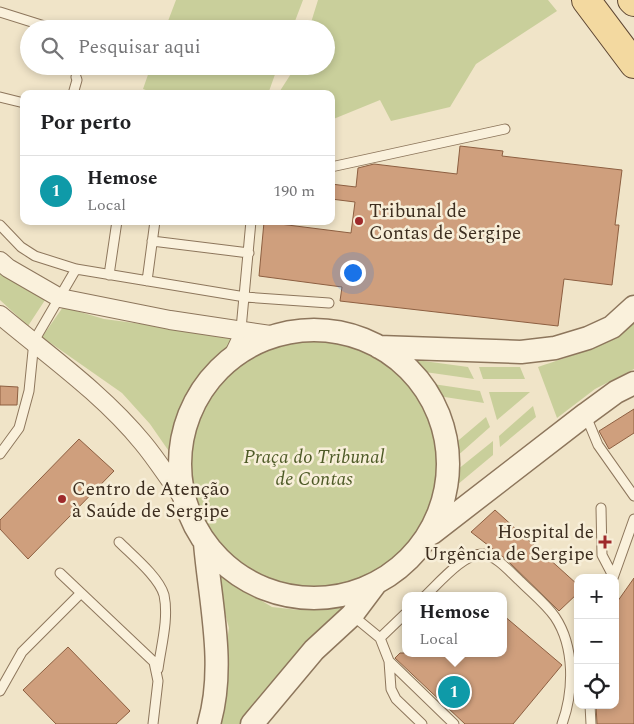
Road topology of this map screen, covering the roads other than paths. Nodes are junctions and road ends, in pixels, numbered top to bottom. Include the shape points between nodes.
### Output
1 (586, 0) edge
2 (0, 12) edge
3 (25, 20) edge
4 (634, 64) edge
5 (76, 77) dead end
6 (74, 90) edge
7 (0, 97) edge
8 (20, 102) edge
9 (505, 129) dead end
10 (335, 166) edge
11 (0, 225) edge
12 (116, 225) edge
13 (154, 225) edge
14 (251, 225) edge
15 (152, 241) junction
16 (249, 253) junction
17 (0, 261) edge
18 (76, 269) junction
19 (109, 275) junction
20 (147, 281) junction
21 (245, 297) junction
22 (60, 298) junction
23 (329, 304) dead end
24 (632, 312) edge
25 (0, 315) edge
26 (240, 329) junction
27 (277, 336) junction
28 (34, 341) junction
29 (379, 347) junction
30 (222, 369) junction
31 (634, 383) edge
32 (586, 414) junction
33 (0, 454) edge
34 (634, 496) edge
35 (184, 499) junction
36 (601, 508) dead end
37 (634, 519) edge
38 (427, 537) junction
39 (119, 542) dead end
40 (205, 543) junction
41 (60, 573) dead end
42 (612, 574) edge
43 (614, 574) edge
44 (376, 583) junction
45 (430, 592) edge
46 (82, 593) junction
47 (352, 615) junction
48 (402, 617) edge
49 (380, 638) junction
50 (389, 661) junction
51 (157, 672) junction
52 (0, 691) edge
53 (590, 709) edge
54 (153, 724) edge
55 (209, 724) edge
56 (252, 724) edge
57 (422, 724) edge
58 (454, 724) edge
59 (562, 724) edge
60 (591, 724) edge

1 - 4 main road
2 - 3 lane
5 - 6 lane
7 - 8 lane
9 - 10 lane
11 - 18 lane via 21,247 35,256
12 - 19 lane
13 - 15 lane
14 - 16 lane
15 - 16 lane
15 - 20 lane
16 - 21 lane
17 - 22 street
18 - 19 lane
18 - 22 lane
19 - 20 lane
20 - 21 lane
21 - 23 lane
21 - 26 lane
22 - 26 street via 170,320
22 - 28 lane
24 - 29 street via 612,327 555,348 521,352
25 - 28 street
26 - 27 street
26 - 30 lane
27 - 29 street via 322,331 361,339
27 - 30 street via 247,348
28 - 33 lane via 29,391 19,428
28 - 35 street via 115,413 143,443
29 - 38 street via 411,371 436,408 446,439 448,470 441,507
30 - 35 street via 205,386 186,422 179,467
31 - 32 street
32 - 34 lane via 598,445
32 - 38 street
35 - 40 street
36 - 42 lane via 602,555
37 - 43 lane
38 - 44 street via 403,564
39 - 51 lane via 151,574 163,594 165,616
40 - 44 street via 228,568 252,584 274,593 304,598 330,597 356,592
40 - 55 street via 216,670
41 - 46 lane
44 - 47 street
45 - 59 lane via 468,558 483,554 502,564 555,616 570,661 570,687
46 - 51 lane via 149,655
46 - 52 lane via 22,652
47 - 49 lane
47 - 56 street via 314,650
48 - 49 lane
49 - 50 lane
50 - 57 lane via 388,678 396,699
50 - 58 lane
51 - 54 lane
53 - 60 lane

